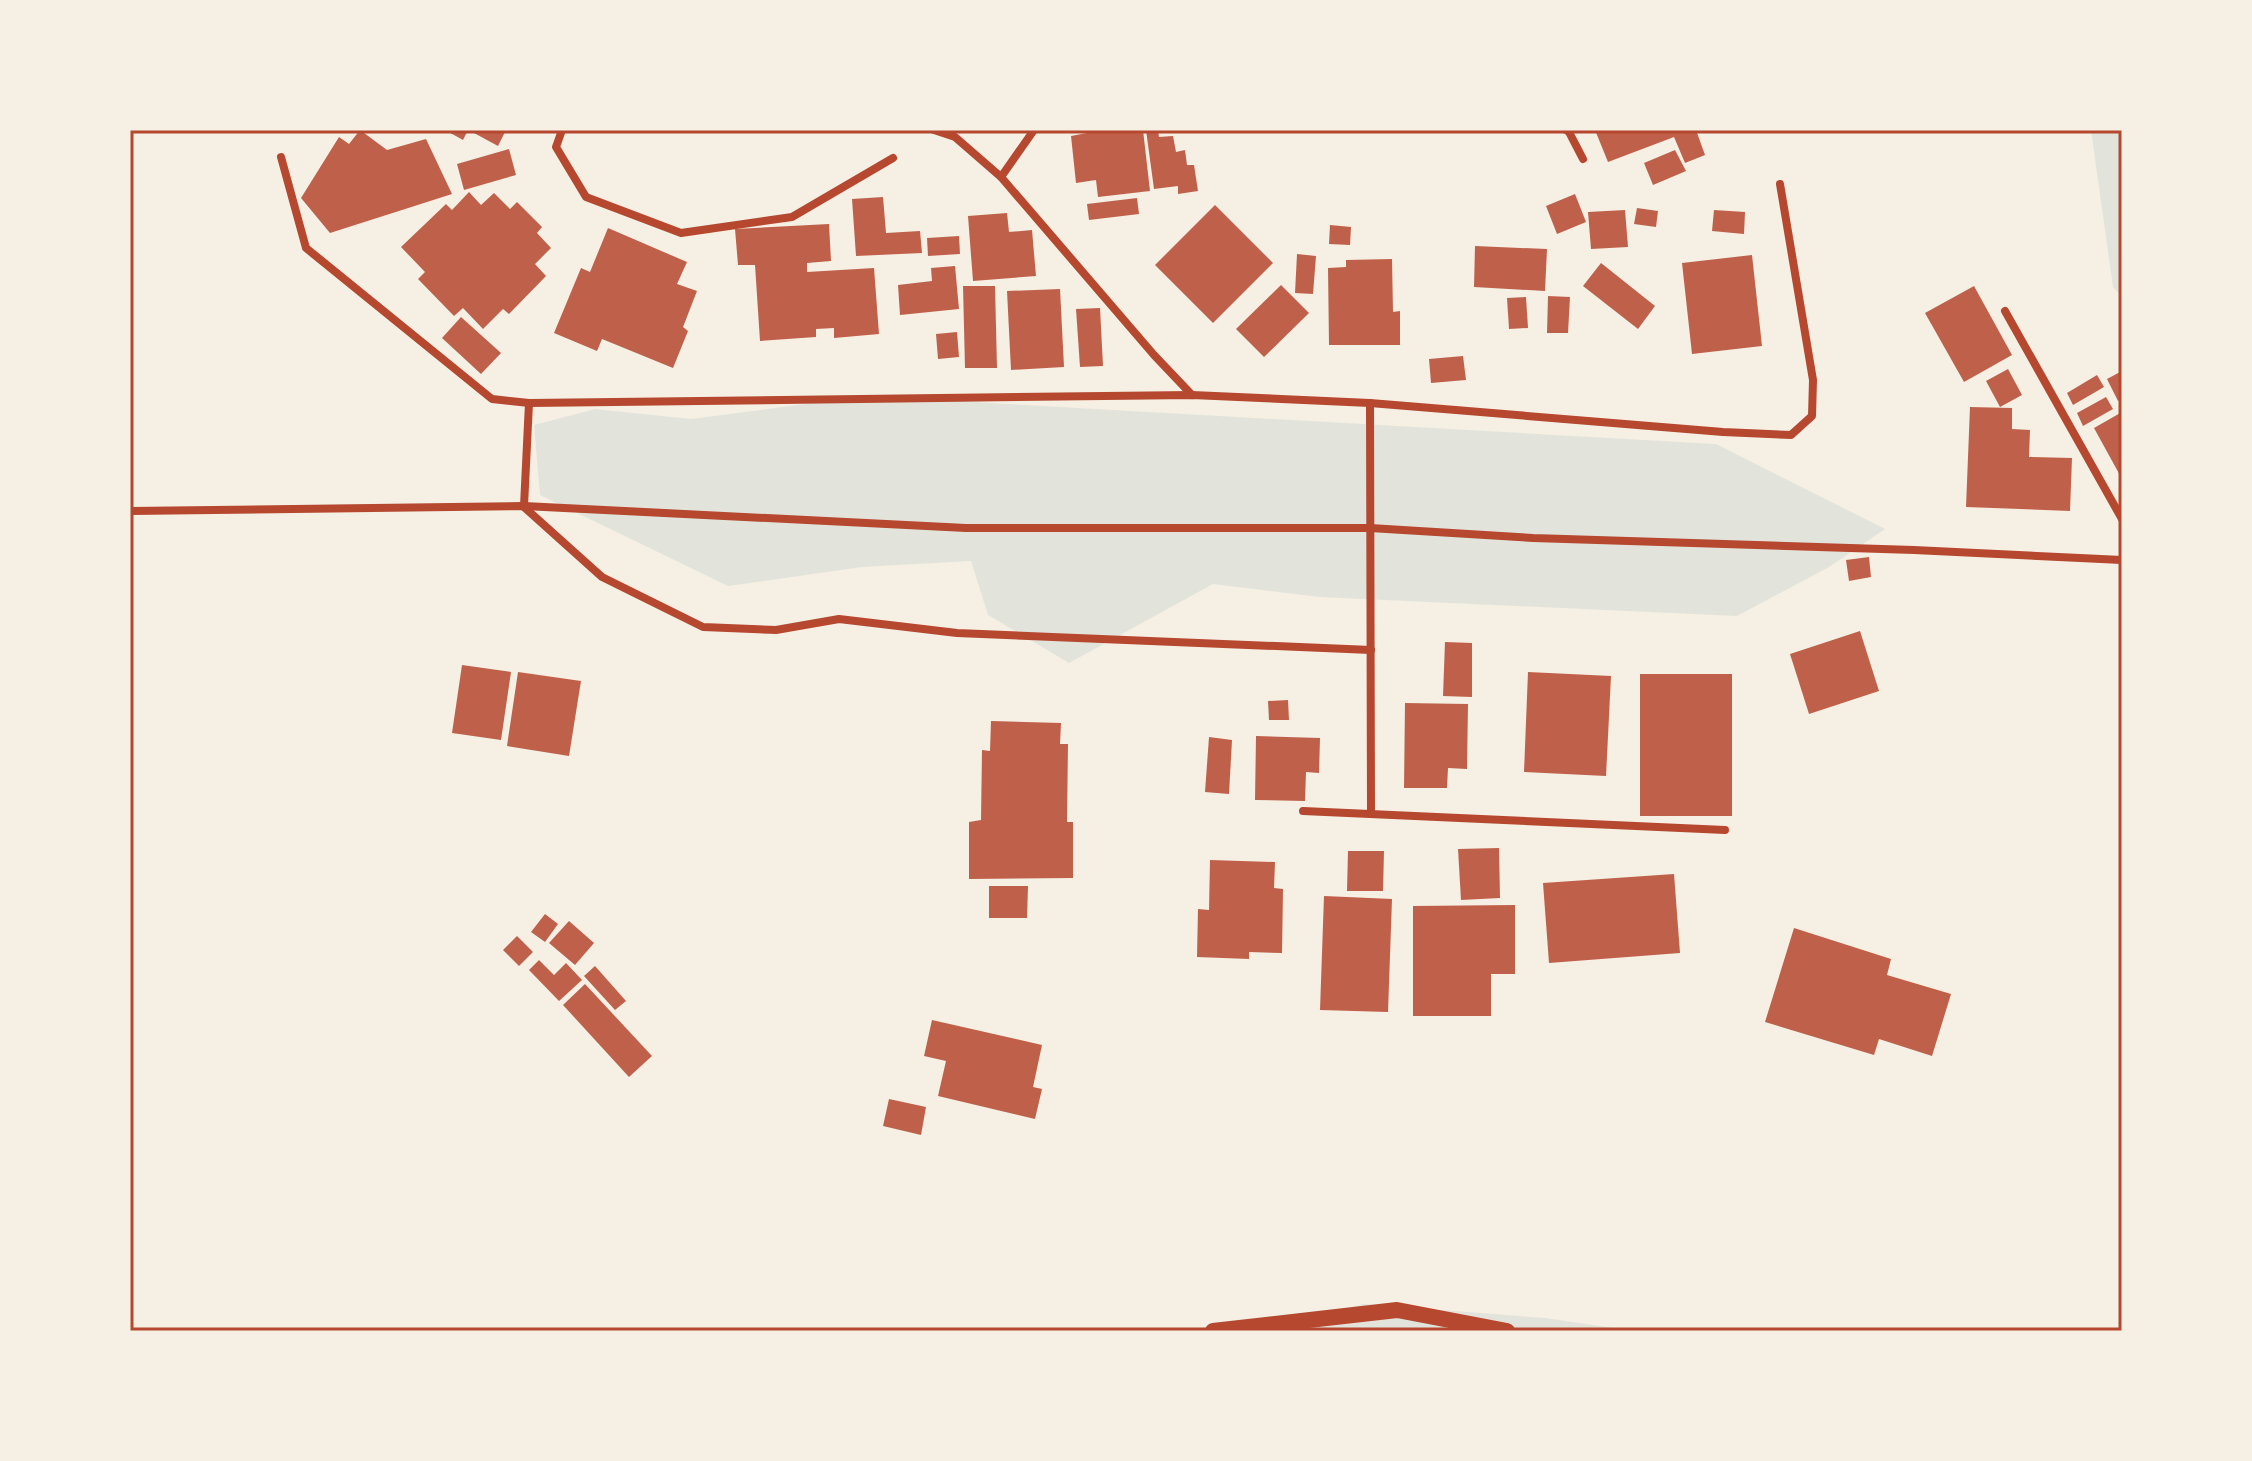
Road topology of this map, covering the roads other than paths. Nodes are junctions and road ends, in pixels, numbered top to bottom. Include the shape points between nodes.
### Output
1 (562, 130) edge
2 (934, 130) edge
3 (1034, 130) edge
4 (1566, 130) edge
5 (281, 157) dead end
6 (893, 158) dead end
7 (1583, 159) dead end
8 (1001, 177) junction
9 (1780, 184) dead end
10 (2005, 311) dead end
11 (1192, 395) junction
12 (529, 403) junction
13 (1370, 403) junction
14 (524, 506) junction
15 (130, 511) edge
16 (2122, 519) edge
17 (1370, 528) junction
18 (2122, 560) edge
19 (1371, 650) junction
20 (1303, 811) dead end
21 (1371, 814) junction
22 (1725, 830) dead end
23 (1213, 1331) edge
24 (1507, 1331) edge

1 - 6 street via 556,147 586,197 681,233 792,217
2 - 8 street via 955,137
3 - 8 street
4 - 7 street
5 - 12 street via 306,248 492,399
8 - 11 street
9 - 13 street via 1813,380 1812,416 1791,435
10 - 16 street
11 - 12 street
11 - 13 street
12 - 14 street
13 - 17 street
14 - 15 street
14 - 17 street via 966,528
14 - 19 street via 602,577 703,627 776,630 839,619 957,633
17 - 18 street
17 - 19 street
19 - 21 street
20 - 21 street
21 - 22 street
23 - 24 main road via 1397,1310

